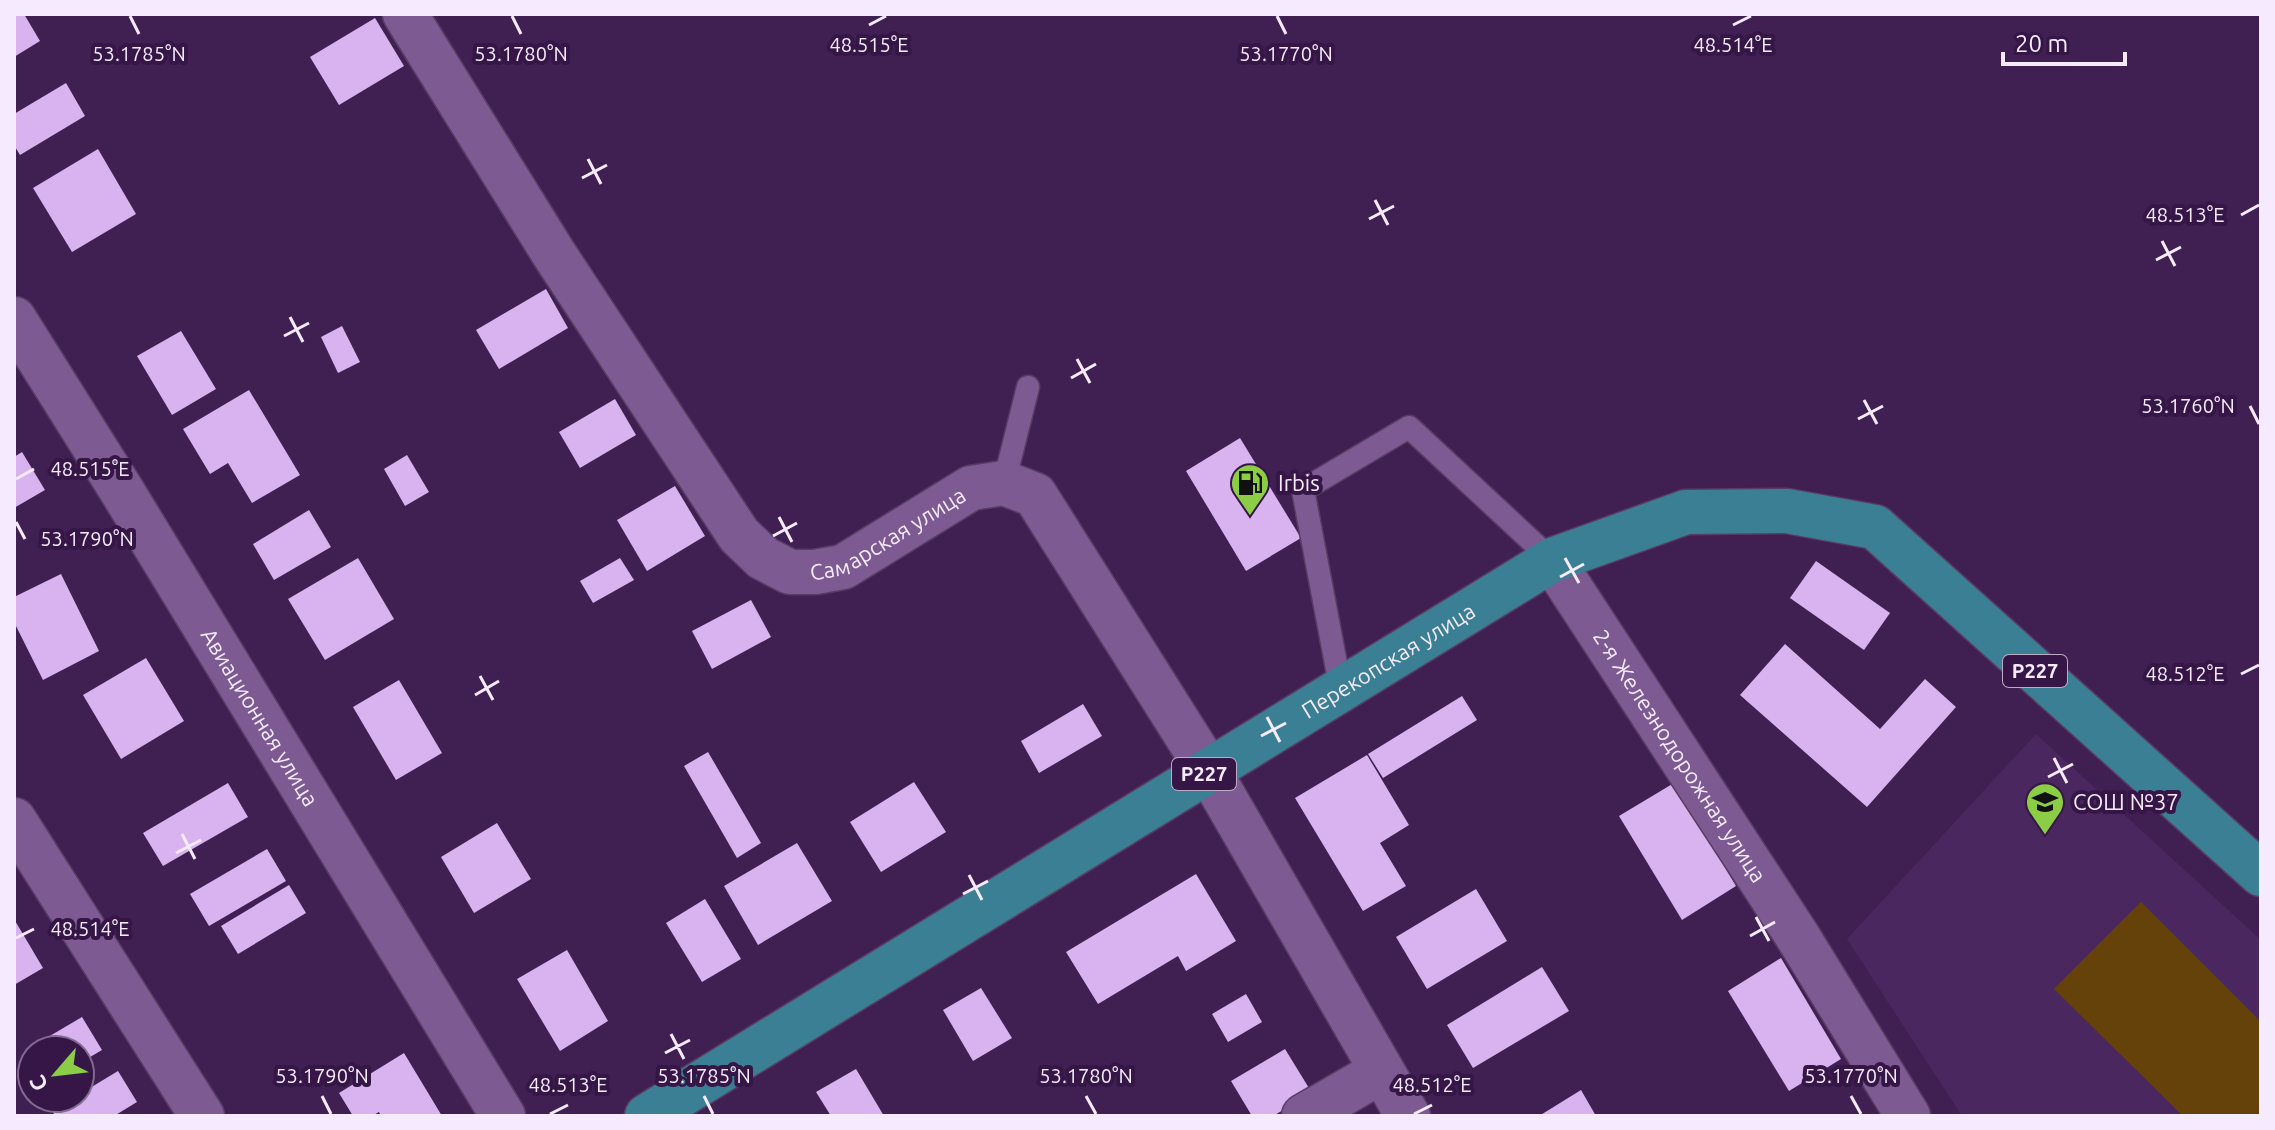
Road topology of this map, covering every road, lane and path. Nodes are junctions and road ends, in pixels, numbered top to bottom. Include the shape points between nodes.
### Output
1 (405, 14) edge
2 (14, 319) edge
3 (1028, 387) dead end
4 (1004, 483) junction
5 (1552, 560) junction
6 (1341, 690) junction
7 (1209, 771) junction
8 (14, 820) edge
9 (2261, 874) edge
10 (1380, 1072) junction
11 (202, 1116) edge
12 (503, 1116) edge
13 (647, 1116) edge
14 (1304, 1116) edge
15 (1408, 1116) edge
16 (1908, 1116) edge

1 - 4 street, Самарская улица via 731,523 763,558 790,572 843,567 971,488
2 - 12 street, Авиационная улица
3 - 4 lane
4 - 7 street via 1035,495
5 - 6 main road, Перекопская улица / Р227
5 - 6 lane via 1409,427 1303,490
5 - 9 main road, Перекопская улица / Р227 via 1686,512 1787,511 1875,527
5 - 16 street, 2-я Железнодорожная улица
6 - 7 main road, Перекопская улица / Р227
7 - 10 street
7 - 13 main road, Перекопская улица / Р227
8 - 11 street
10 - 14 street
10 - 15 street

